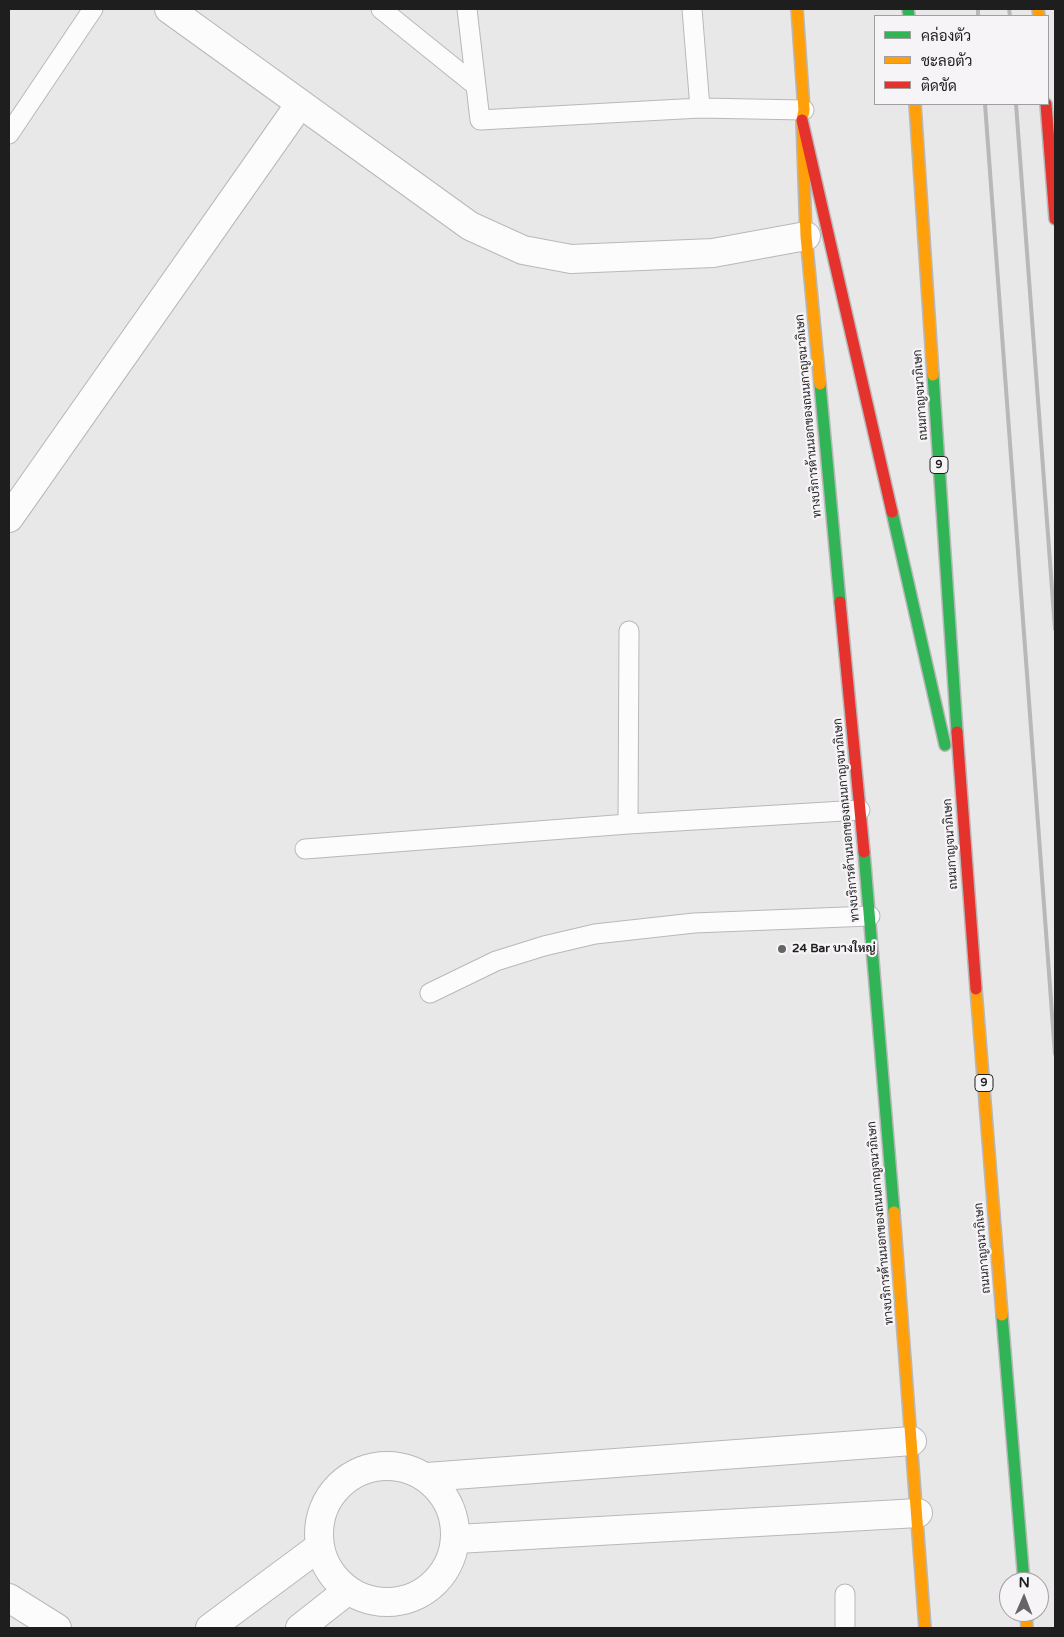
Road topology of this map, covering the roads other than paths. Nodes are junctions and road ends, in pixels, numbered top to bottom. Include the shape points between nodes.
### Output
1 (93, 9) edge
2 (169, 9) edge
3 (381, 9) edge
4 (467, 9) edge
5 (692, 9) edge
6 (797, 9) edge
7 (474, 84) junction
8 (300, 104) junction
9 (915, 105) edge
10 (1046, 105) edge
11 (700, 108) junction
12 (803, 115) junction
13 (9, 134) edge
14 (1052, 179) junction
15 (1055, 193) edge
16 (1055, 219) edge
17 (806, 236) junction
18 (9, 518) edge
19 (629, 631) dead end
20 (860, 810) junction
21 (628, 824) junction
22 (964, 827) junction
23 (305, 849) dead end
24 (870, 916) junction
25 (430, 993) dead end
26 (912, 1441) junction
27 (427, 1476) junction
28 (918, 1513) junction
29 (457, 1539) junction
30 (318, 1546) junction
31 (1023, 1572) edge
32 (348, 1591) junction
33 (845, 1594) dead end
34 (9, 1598) edge
35 (57, 1628) edge
36 (210, 1628) edge
37 (300, 1628) edge
38 (845, 1628) edge
39 (925, 1628) edge

1 - 13 lane
2 - 8 street
3 - 7 lane
4 - 7 lane
5 - 11 lane
6 - 12 main road, ทางบริการด้านนอกของถนนกาญจนาภิเษก
7 - 11 lane via 480,120
8 - 17 street via 470,226 523,250 571,259 713,253
8 - 18 street
9 - 22 main road, ถนนกาญจนาภิเษก / 9
10 - 14 main road
11 - 12 lane
12 - 17 main road, ทางบริการด้านนอกของถนนกาญจนาภิเษก
12 - 22 main road
14 - 15 main road
14 - 16 main road
17 - 20 main road, ทางบริการด้านนอกของถนนกาญจนาภิเษก
19 - 21 lane
20 - 21 lane
20 - 24 main road, ทางบริการด้านนอกของถนนกาญจนาภิเษก
21 - 23 lane
22 - 31 main road, ถนนกาญจนาภิเษก / 9
24 - 25 lane via 694,923 595,934 496,961
24 - 26 main road, ทางบริการด้านนอกของถนนกาญจนาภิเษก
26 - 27 street
26 - 28 main road, ทางบริการด้านนอกของถนนกาญจนาภิเษก
27 - 29 street via 450,1504
27 - 30 street via 393,1465 357,1471 330,1495 318,1528
28 - 29 street
28 - 39 main road, ทางบริการด้านนอกของถนนกาญจนาภิเษก
29 - 32 street via 445,1573 418,1597 382,1603
30 - 32 street via 324,1564
30 - 36 street
32 - 37 street
33 - 38 lane
34 - 35 street

